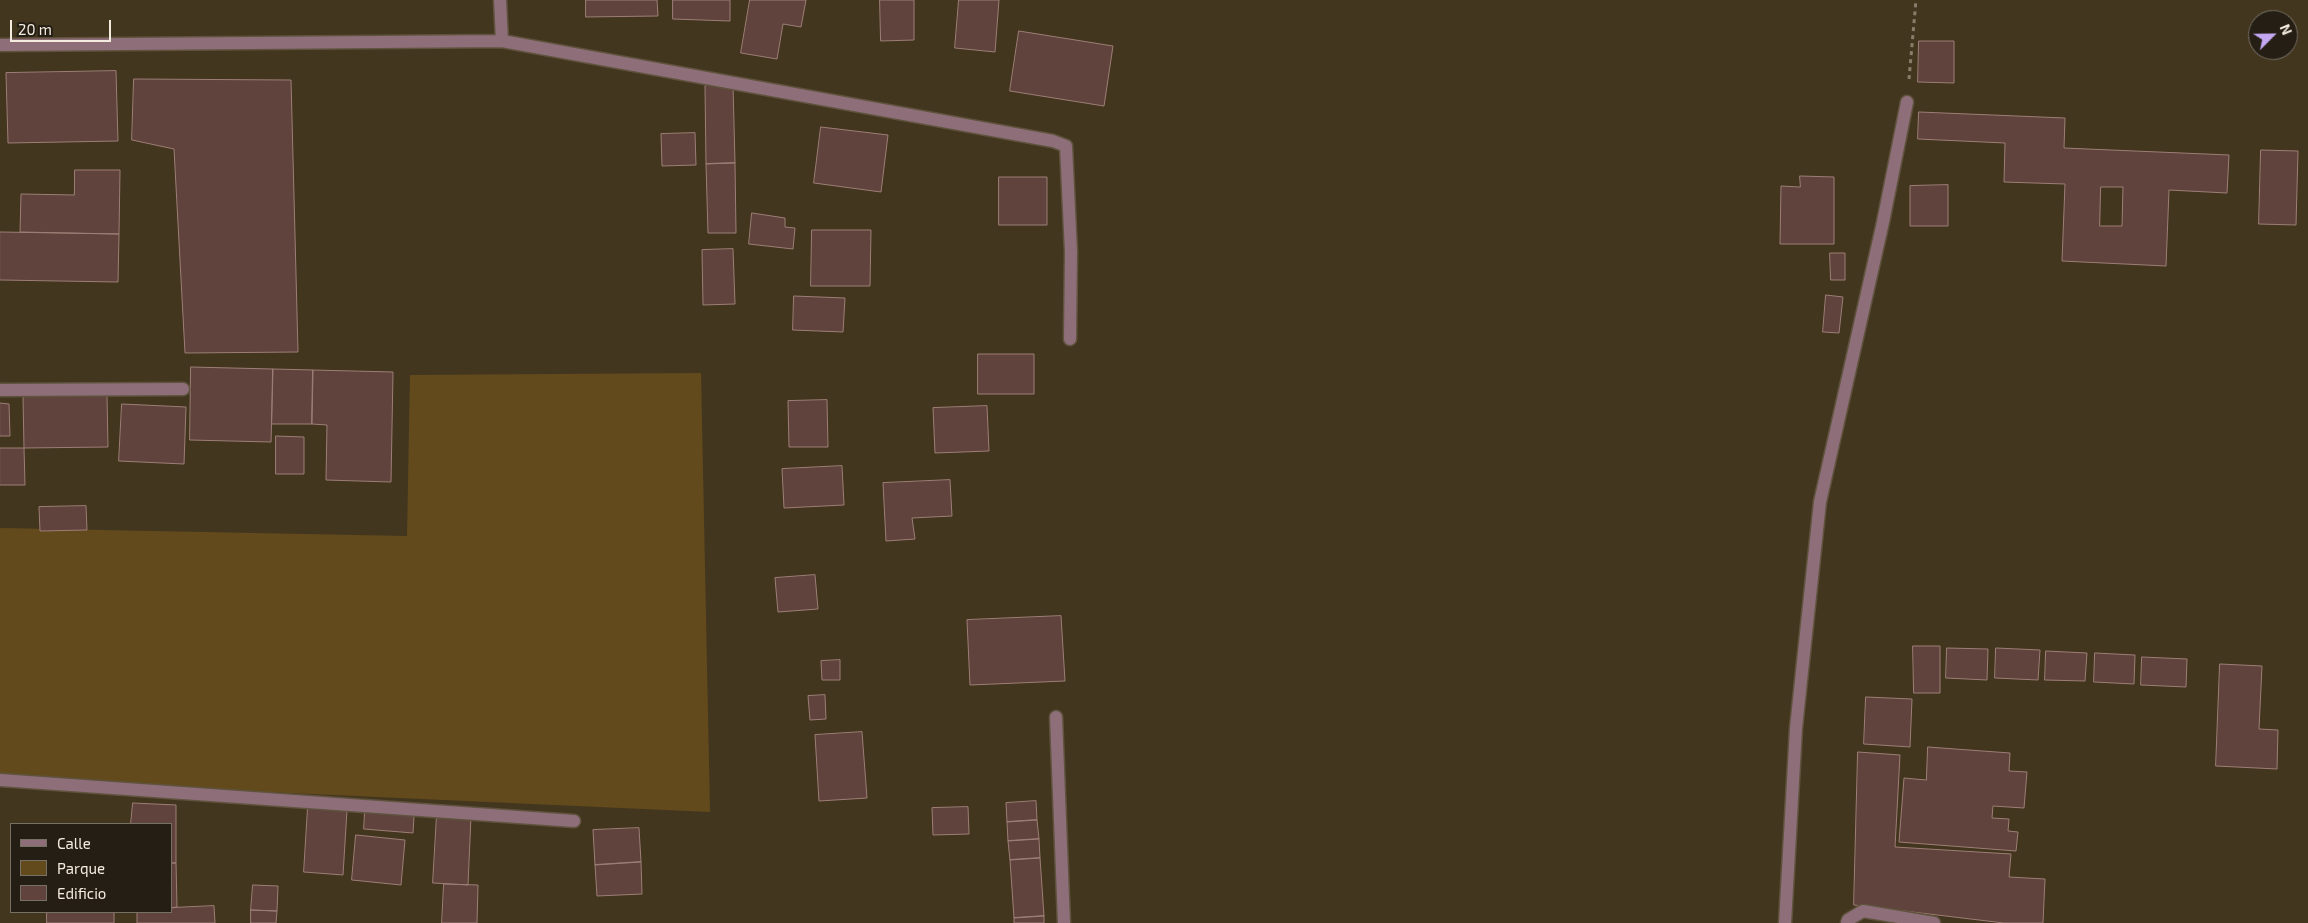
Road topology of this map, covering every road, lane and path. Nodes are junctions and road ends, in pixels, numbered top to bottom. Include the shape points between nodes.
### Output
1 (500, 0) edge
2 (1916, 0) edge
3 (502, 41) junction
4 (0, 45) edge
5 (1907, 102) joint
6 (1070, 339) dead end
7 (184, 389) dead end
8 (0, 390) edge
9 (1056, 717) dead end
10 (0, 780) edge
11 (574, 821) dead end
12 (1064, 923) edge
13 (1785, 923) edge
14 (1847, 923) edge
15 (1934, 923) edge

1 - 3 street
2 - 5 path
3 - 4 street
3 - 6 street via 1053,141 1066,146 1071,252
5 - 13 street via 1884,222 1820,502 1796,728
7 - 8 street
9 - 12 street
10 - 11 street
14 - 15 street via 1863,911

